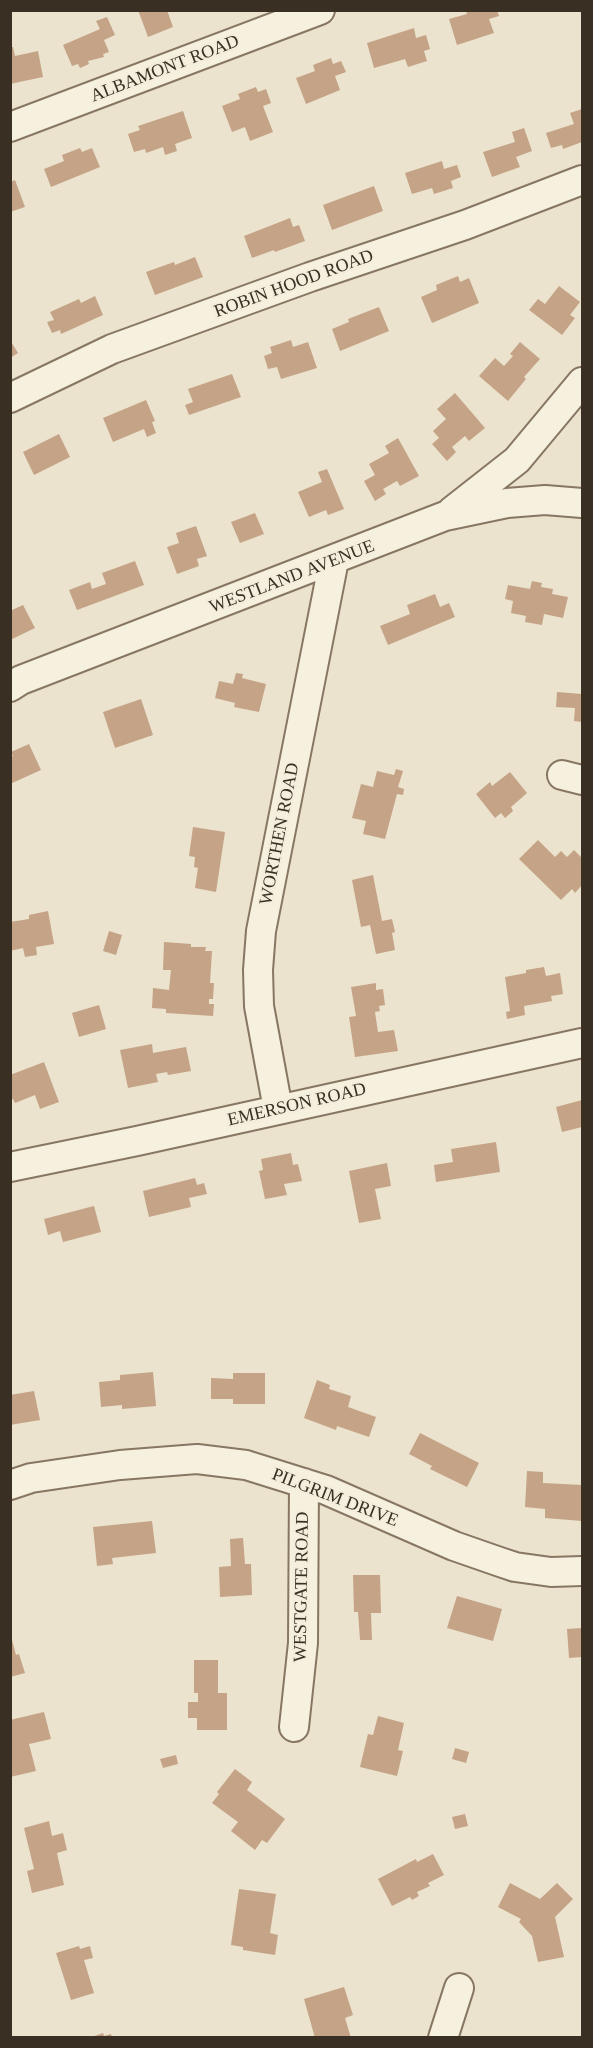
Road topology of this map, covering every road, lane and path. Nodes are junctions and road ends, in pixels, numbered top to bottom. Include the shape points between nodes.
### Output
1 (320, 10) edge
2 (10, 127) edge
3 (582, 180) edge
4 (582, 382) edge
5 (10, 398) edge
6 (582, 503) edge
7 (445, 516) junction
8 (334, 560) junction
9 (10, 687) edge
10 (582, 1043) edge
11 (278, 1109) junction
12 (10, 1167) edge
13 (304, 1483) junction
14 (10, 1485) edge
15 (582, 1571) edge
16 (294, 1727) dead end
17 (459, 1988) dead end
18 (443, 2037) edge

1 - 2 street, ALBAMONT ROAD
3 - 5 street, ROBIN HOOD ROAD via 112,349
4 - 7 street via 517,460
6 - 7 street, WESTLAND AVENUE via 507,503
7 - 8 street, WESTLAND AVENUE
8 - 9 street, WESTLAND AVENUE
8 - 11 street, WORTHEN ROAD via 261,931 259,1006
10 - 11 street, EMERSON ROAD
11 - 12 street, EMERSON ROAD
13 - 14 street, PILGRIM DRIVE via 246,1465 197,1460 120,1465 31,1478
13 - 15 street, PILGRIM DRIVE via 500,1562 551,1572
13 - 16 street, WESTGATE ROAD via 303,1643
17 - 18 street

